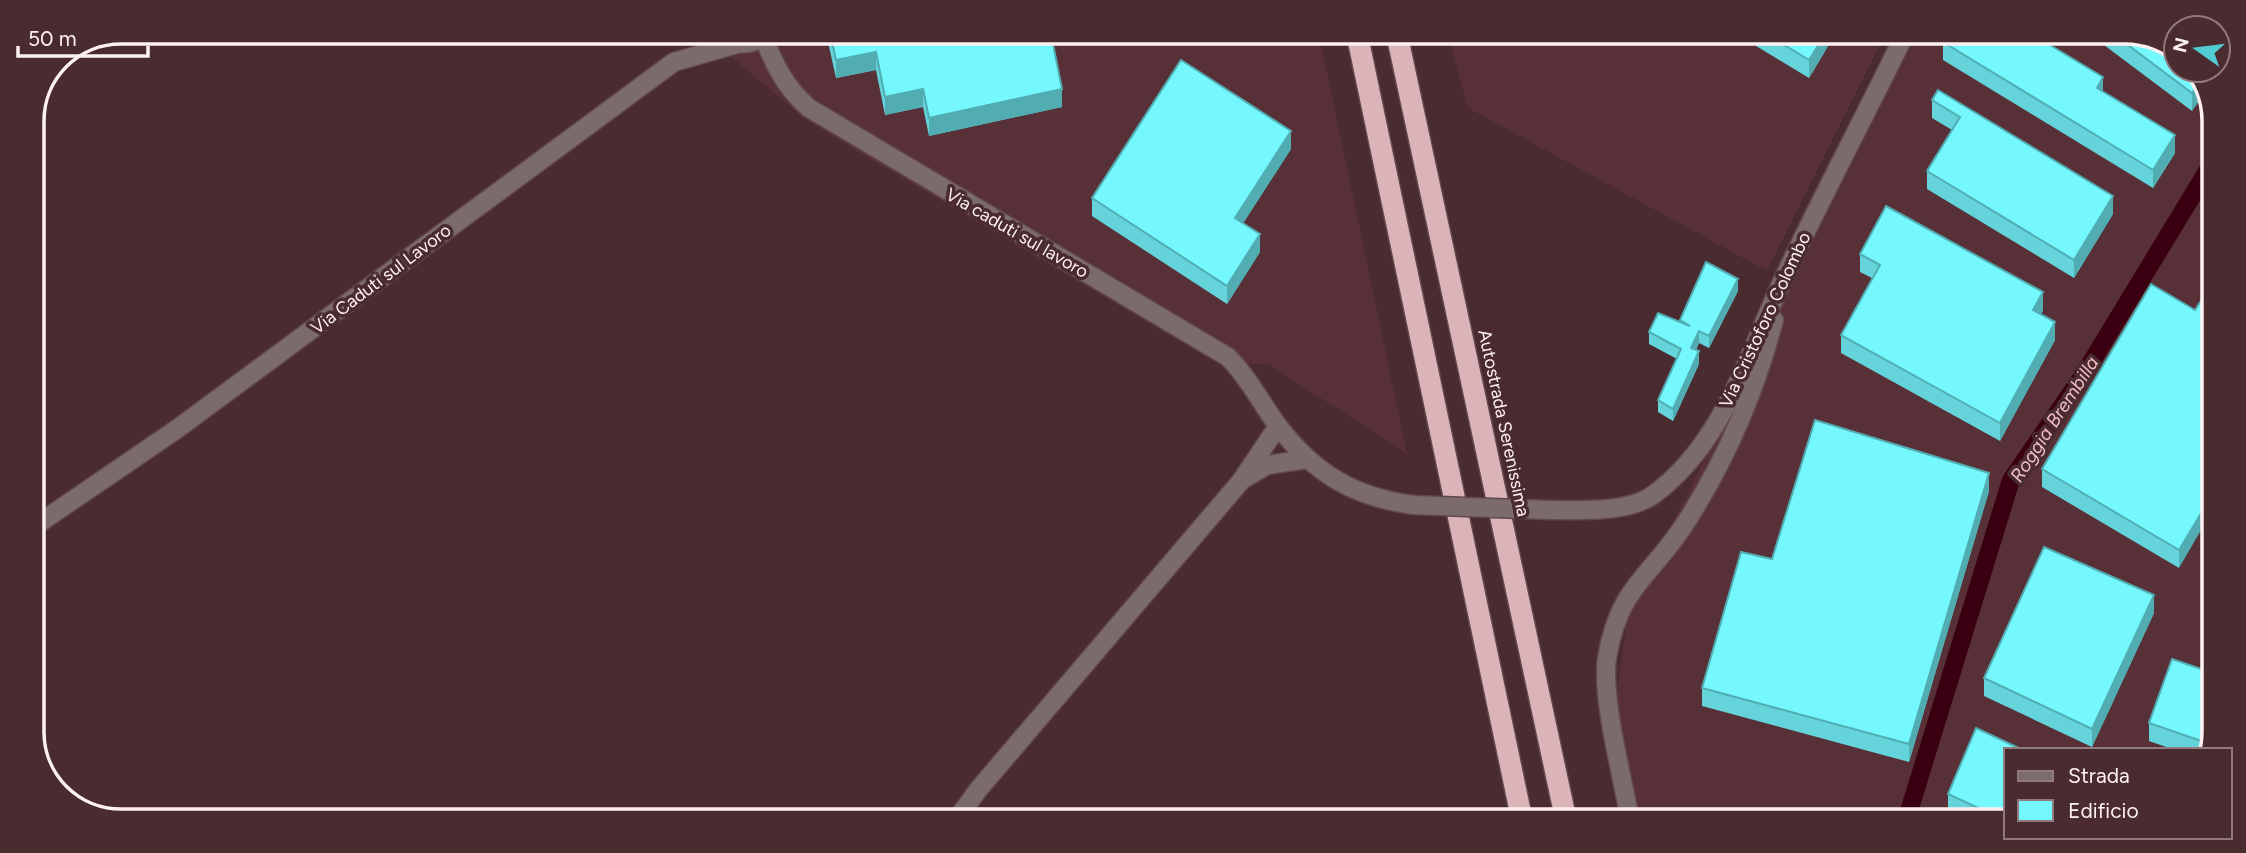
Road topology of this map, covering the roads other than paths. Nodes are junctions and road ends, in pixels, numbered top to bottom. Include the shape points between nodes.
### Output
1 (737, 44) joint
2 (746, 44) edge
3 (767, 44) edge
4 (1359, 44) edge
5 (1399, 44) edge
6 (1900, 44) edge
7 (1787, 271) junction
8 (1278, 426) junction
9 (1307, 459) junction
10 (1241, 481) junction
11 (1413, 505) joint
12 (44, 520) edge
13 (964, 809) edge
14 (1520, 809) edge
15 (1564, 809) edge
16 (1628, 809) edge

1 - 2 street, Via Caduti sul Lavoro
1 - 12 street, Via Caduti sul Lavoro via 674,62 177,429
3 - 8 street, Via caduti sul lavoro via 789,91 809,108 1228,357 1245,373
4 - 14 highway
5 - 15 highway, Autostrada Serenissima
6 - 7 street, Via Cristoforo Colombo
7 - 11 street, Via Cristoforo Colombo, bridge via 1715,428 1685,467 1651,497 1604,510
7 - 16 street via 1768,341 1733,434 1689,519 1617,614 1606,661 1607,698
8 - 9 street, Via caduti sul lavoro
8 - 10 street
9 - 10 street via 1267,465
9 - 11 street, Via caduti sul lavoro via 1339,484 1378,500
10 - 13 street

